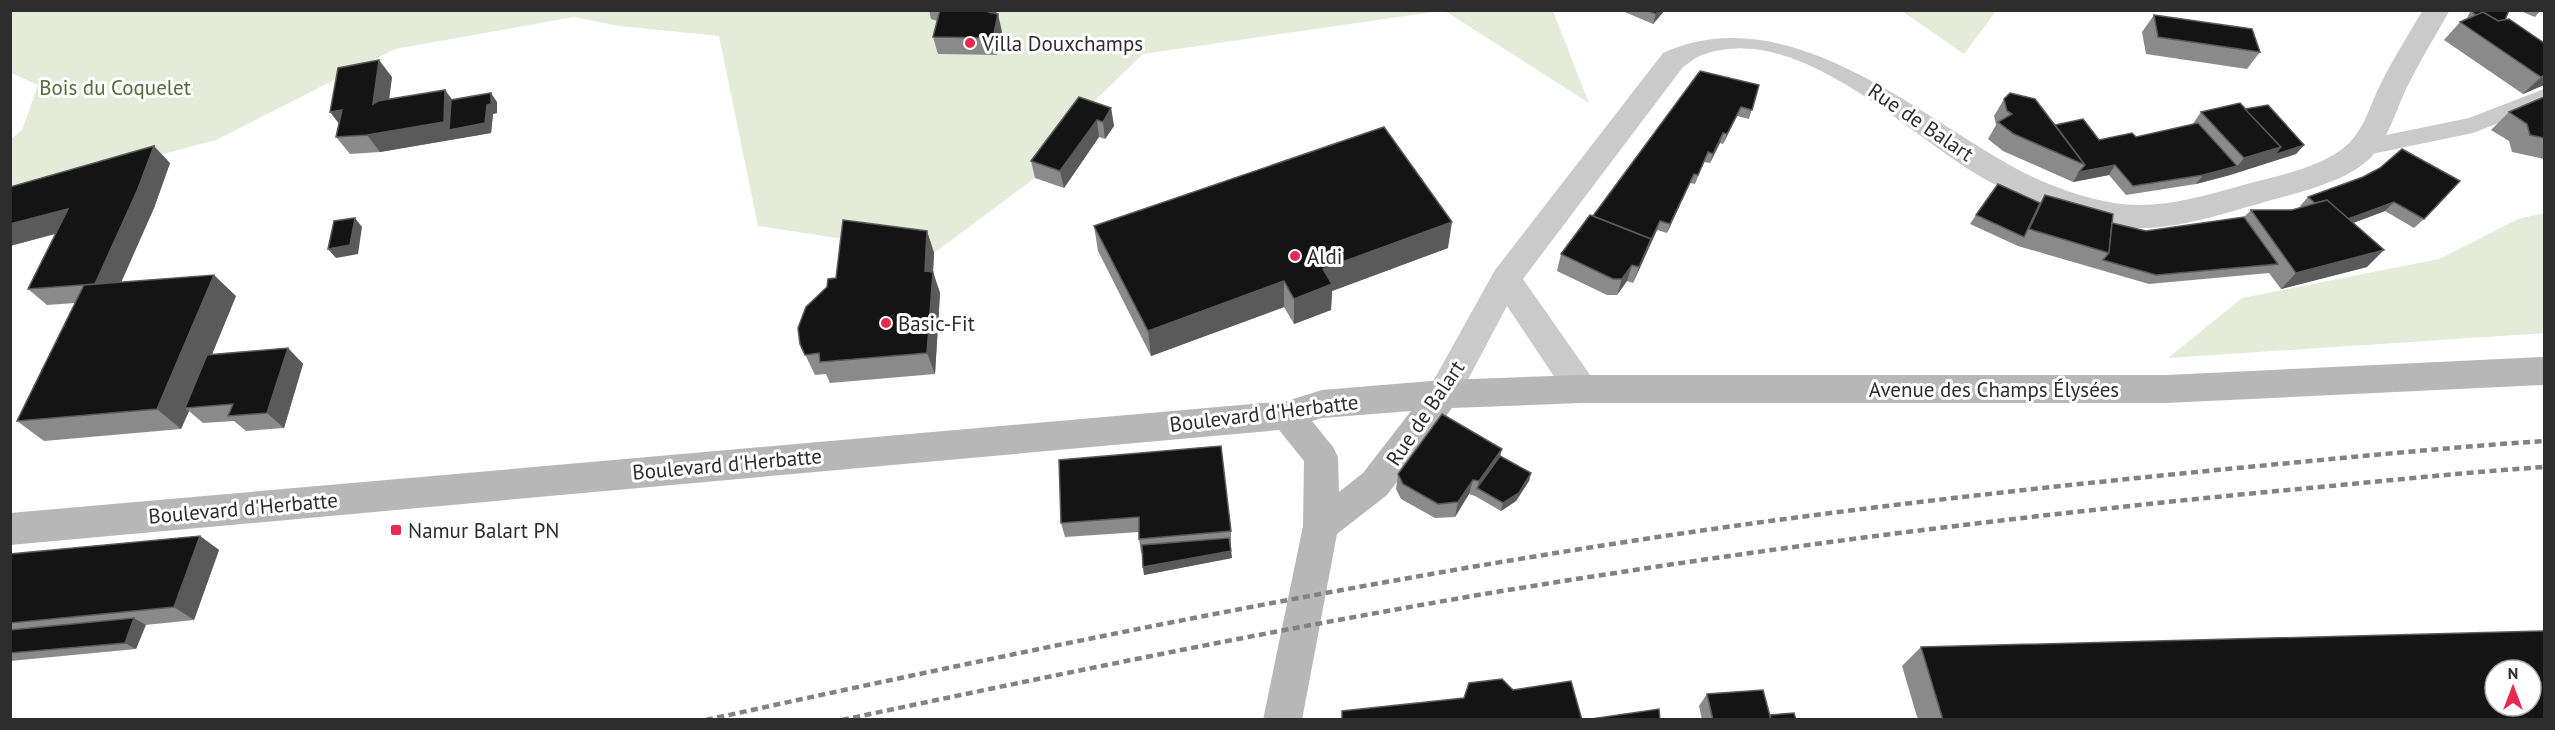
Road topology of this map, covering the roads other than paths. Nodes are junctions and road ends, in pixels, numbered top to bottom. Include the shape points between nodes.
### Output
1 (2437, 10) edge
2 (2544, 98) edge
3 (2362, 148) junction
4 (1506, 279) junction
5 (2544, 371) edge
6 (1581, 388) junction
7 (1443, 394) junction
8 (1287, 415) junction
9 (1320, 526) junction
10 (10, 529) edge
11 (1282, 720) edge

1 - 3 street, Rue de Balart
2 - 3 lane via 2473,125
3 - 4 street, Rue de Balart via 2339,164 2288,185 2183,213 2150,217 2115,214 2067,202 1986,166 1850,74 1811,53 1774,44 1718,40 1673,60
4 - 6 street
4 - 7 street, Rue de Balart
5 - 6 street, Avenue des Champs Élysées via 2166,388
6 - 7 street, Avenue des Champs Élysées
7 - 8 street, Boulevard d'Herbatte via 1322,404
7 - 9 street, Rue de Balart via 1375,484
8 - 9 street via 1321,457
8 - 10 street, Boulevard d'Herbatte
9 - 11 street

